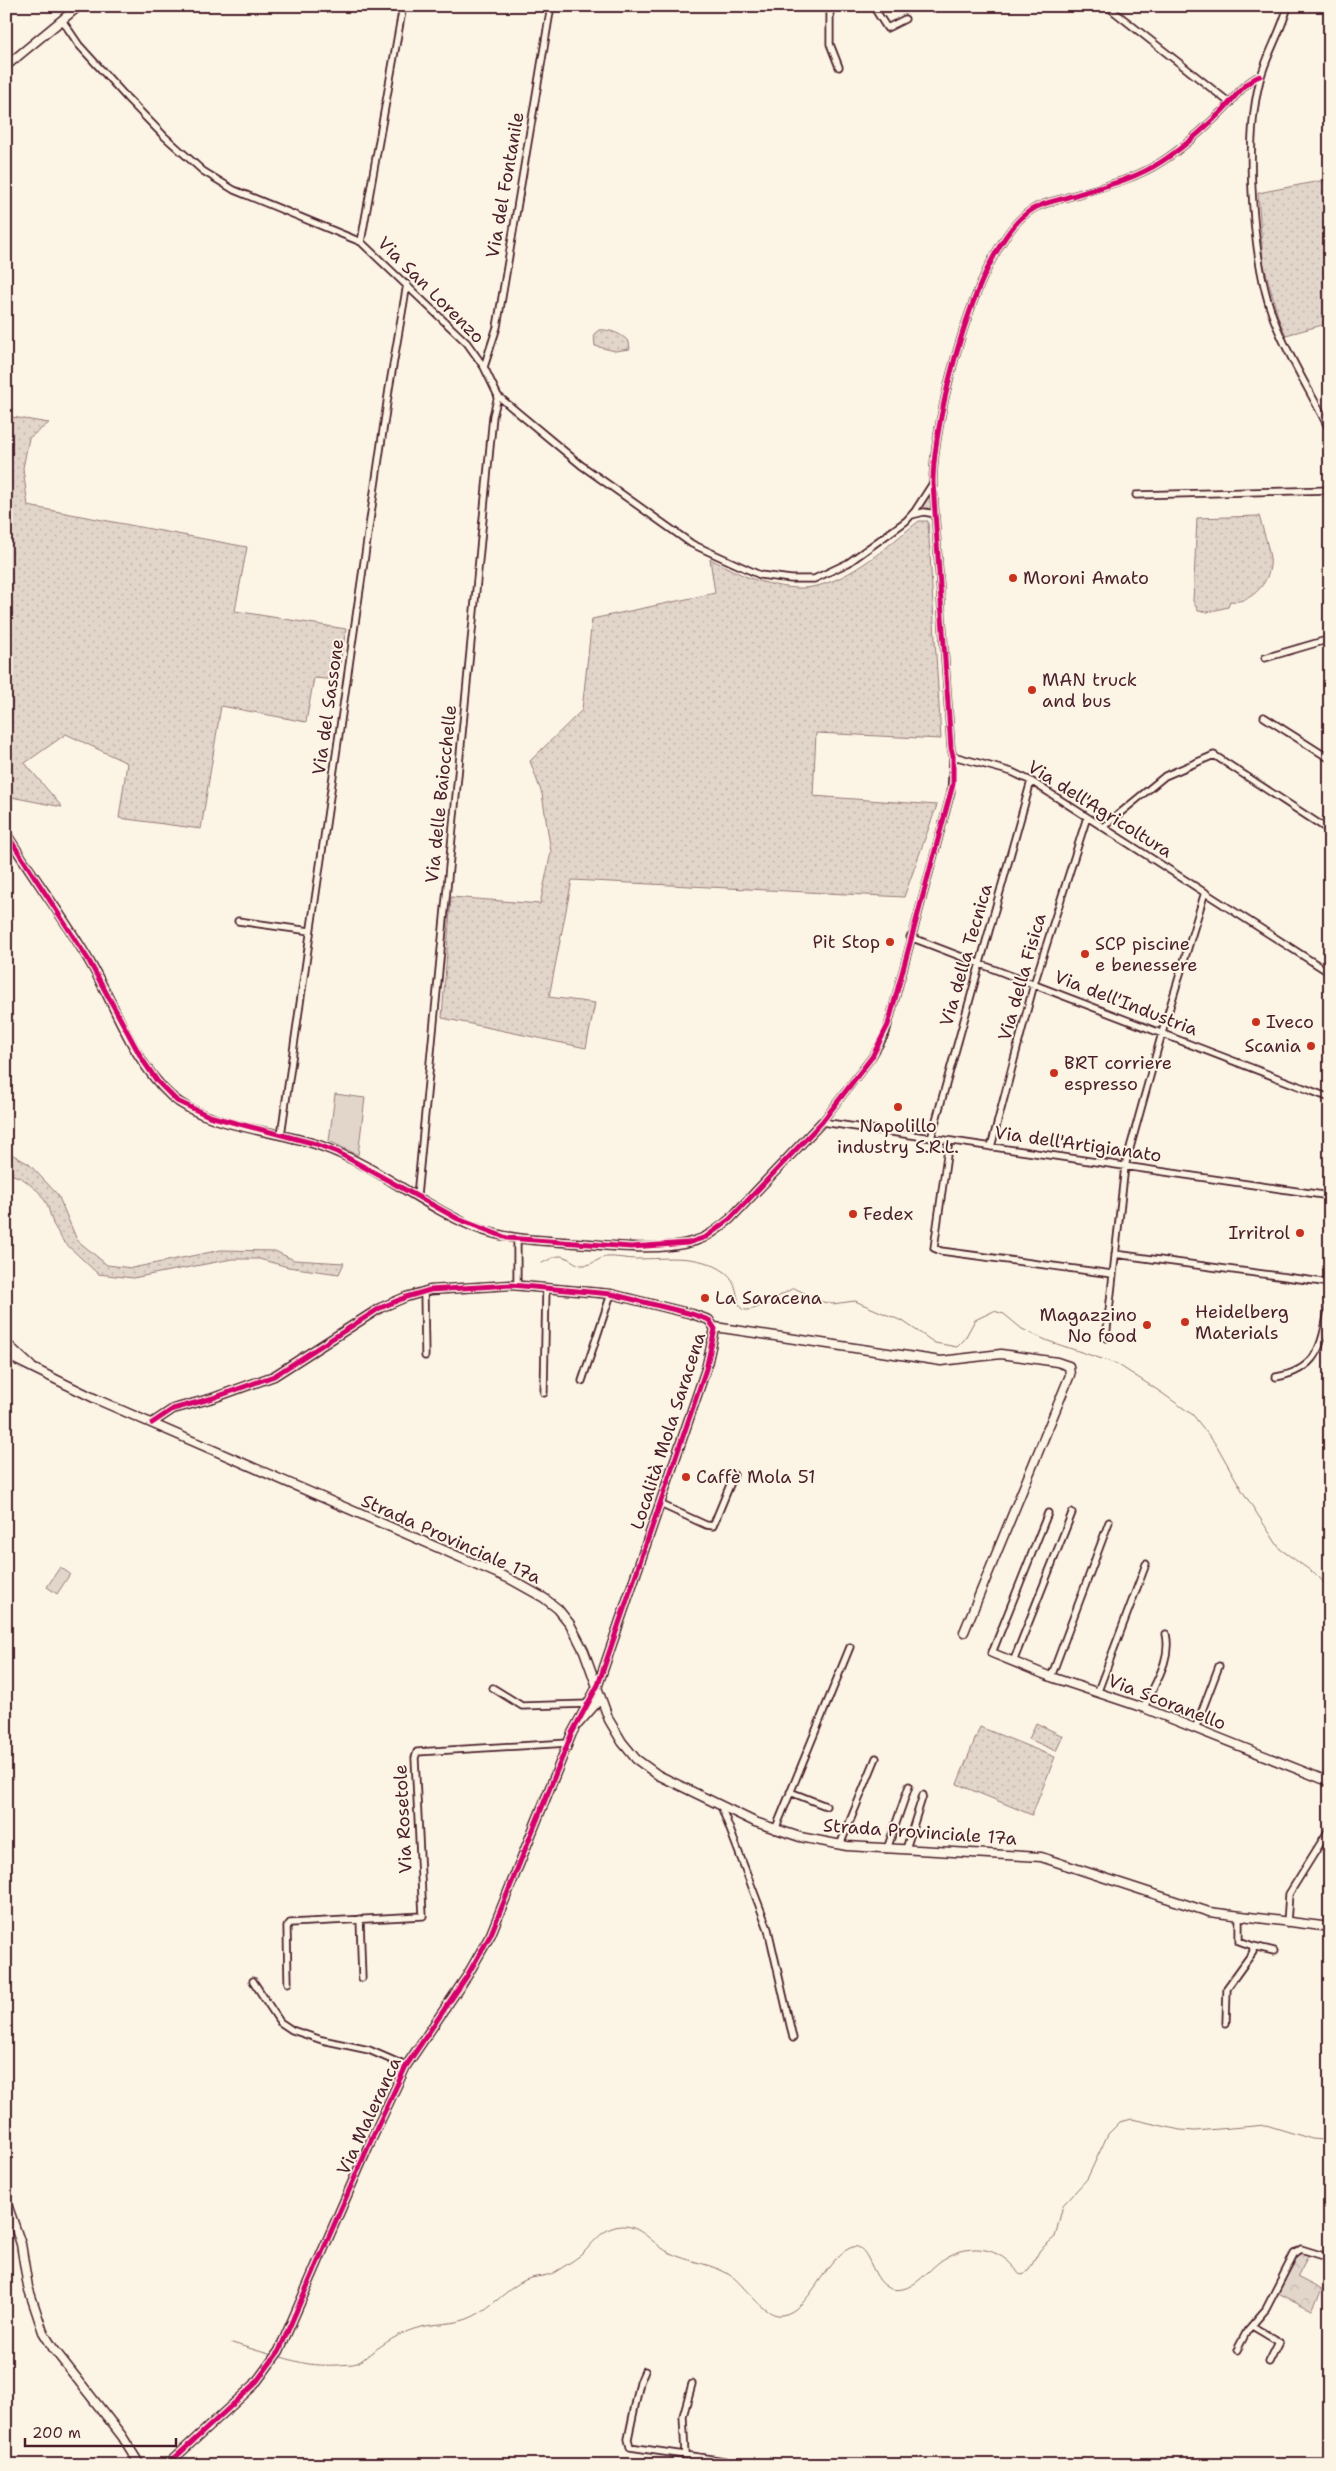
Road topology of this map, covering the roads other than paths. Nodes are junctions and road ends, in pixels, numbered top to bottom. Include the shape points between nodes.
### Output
1 (78, 6) edge
2 (403, 6) edge
3 (550, 6) edge
4 (830, 6) edge
5 (873, 6) edge
6 (1107, 6) edge
7 (1288, 6) edge
8 (905, 19) dead end
9 (62, 20) junction
10 (6, 66) edge
11 (840, 67) dead end
12 (1260, 76) junction
13 (1230, 103) junction
14 (362, 242) junction
15 (407, 284) junction
16 (484, 367) junction
17 (498, 396) junction
18 (1330, 431) edge
19 (933, 483) junction
20 (1330, 490) edge
21 (1136, 495) dead end
22 (935, 514) junction
23 (912, 516) junction
24 (1330, 639) edge
25 (1266, 658) dead end
26 (1264, 717) dead end
27 (954, 756) junction
28 (1330, 759) edge
29 (1031, 781) junction
30 (1087, 817) junction
31 (1103, 827) junction
32 (1330, 831) edge
33 (6, 833) edge
34 (1205, 892) junction
35 (238, 921) dead end
36 (310, 931) junction
37 (910, 937) junction
38 (979, 964) junction
39 (1330, 974) edge
40 (1034, 984) junction
41 (1162, 1033) junction
42 (1330, 1098) edge
43 (822, 1122) junction
44 (281, 1135) junction
45 (930, 1138) junction
46 (949, 1140) junction
47 (991, 1147) junction
48 (1125, 1166) junction
49 (417, 1196) junction
50 (1330, 1196) edge
51 (517, 1240) junction
52 (1115, 1254) junction
53 (1112, 1274) junction
54 (1330, 1283) edge
55 (517, 1285) junction
56 (546, 1288) junction
57 (424, 1291) junction
58 (611, 1294) junction
59 (1330, 1300) edge
60 (715, 1327) junction
61 (1106, 1338) dead end
62 (6, 1343) edge
63 (6, 1355) edge
64 (425, 1356) dead end
65 (36, 1371) junction
66 (1276, 1377) dead end
67 (582, 1380) dead end
68 (544, 1393) dead end
69 (152, 1423) junction
70 (734, 1475) dead end
71 (660, 1504) junction
72 (1048, 1513) dead end
73 (1072, 1513) dead end
74 (1109, 1522) dead end
75 (1146, 1564) dead end
76 (964, 1632) dead end
77 (1166, 1634) dead end
78 (850, 1647) dead end
79 (992, 1653) joint
80 (1013, 1662) junction
81 (1219, 1666) dead end
82 (1051, 1677) junction
83 (493, 1688) dead end
84 (597, 1689) junction
85 (1098, 1691) junction
86 (600, 1699) junction
87 (588, 1704) junction
88 (1144, 1708) junction
89 (575, 1727) junction
90 (1195, 1729) junction
91 (568, 1744) junction
92 (876, 1758) dead end
93 (1330, 1782) edge
94 (909, 1786) dead end
95 (790, 1792) junction
96 (923, 1795) dead end
97 (720, 1806) junction
98 (826, 1806) dead end
99 (1330, 1828) edge
100 (775, 1830) junction
101 (840, 1845) junction
102 (887, 1849) junction
103 (906, 1849) junction
104 (1239, 1917) junction
105 (360, 1919) junction
106 (1287, 1922) junction
107 (1330, 1927) edge
108 (1253, 1946) junction
109 (1274, 1951) dead end
110 (362, 1978) dead end
111 (253, 1981) dead end
112 (288, 1983) dead end
113 (1226, 2023) dead end
114 (793, 2038) dead end
115 (406, 2066) junction
116 (6, 2201) edge
117 (1330, 2258) edge
118 (1252, 2326) junction
119 (1237, 2350) dead end
120 (1269, 2362) dead end
121 (645, 2371) dead end
122 (692, 2384) dead end
123 (684, 2454) junction
124 (140, 2465) edge
125 (167, 2465) edge
126 (727, 2465) edge

1 - 9 street
2 - 14 street
3 - 16 street, Via del Fontanile via 497,327
4 - 11 street via 830,44
5 - 8 street via 887,28
6 - 13 street
7 - 12 street
9 - 10 street
9 - 14 street, Via San Lorenzo via 82,49 126,98 212,178
12 - 13 street via 1250,81
12 - 18 street via 1252,167 1259,262 1276,326
13 - 19 street via 1159,164 1123,180 1038,206 1008,231 988,266 955,361 936,433
14 - 15 street, Via San Lorenzo
15 - 16 street, Via San Lorenzo via 465,340
15 - 36 street, Via del Sassone
16 - 17 street, Via San Lorenzo
17 - 23 street, Via San Lorenzo via 568,455 675,534 760,574 803,580 824,576 854,559
17 - 49 street, Via delle Baiocchelle via 493,416
19 - 22 street
19 - 23 street
20 - 21 street
22 - 23 street via 924,512
22 - 27 street
24 - 25 street
26 - 28 street
27 - 29 street, Via dell'Agricoltura via 1012,772
27 - 37 street via 950,795
29 - 30 street, Via dell'Agricoltura
29 - 38 street, Via della Tecnica
30 - 31 street, Via dell'Agricoltura
30 - 40 street, Via della Fisica
31 - 32 street via 1165,776 1214,755
31 - 34 street, Via dell'Agricoltura
33 - 44 street via 85,953 127,1034 162,1086 177,1101 195,1111
34 - 39 street, Via dell'Agricoltura
34 - 41 street
35 - 36 street
36 - 44 street, Via del Sassone
37 - 38 street, Via dell'Industria
37 - 43 street via 882,1041
38 - 40 street, Via dell'Industria
38 - 45 street, Via della Tecnica
40 - 41 street, Via dell'Industria
40 - 47 street, Via della Fisica
41 - 42 street, Via dell'Industria
41 - 48 street
43 - 45 street, Via dell'Artigianato
43 - 51 street via 730,1219 700,1240 626,1247
44 - 49 street via 337,1152
45 - 46 street, Via dell'Artigianato
46 - 47 street, Via dell'Artigianato
46 - 53 street via 934,1248
47 - 48 street, Via dell'Artigianato
48 - 50 street, Via dell'Artigianato
48 - 52 street
49 - 51 street via 472,1226
51 - 55 street
52 - 53 street
52 - 54 street
53 - 61 street
55 - 56 street, Località Mola Saracena
55 - 57 street, Località Mola Saracena
56 - 58 street, Località Mola Saracena
56 - 68 street
57 - 64 street
57 - 69 street, Località Mola Saracena via 380,1308 274,1376 173,1409
58 - 60 street, Località Mola Saracena via 688,1312 707,1319
58 - 67 street
59 - 66 street via 1322,1339 1310,1364 1294,1374
60 - 71 street, Località Mola Saracena via 706,1369
60 - 76 street via 938,1360 1005,1354 1069,1366 1070,1375
62 - 65 street
63 - 65 street, Strada Provinciale 17a
65 - 69 street, Strada Provinciale 17a
69 - 84 street, Strada Provinciale 17a via 539,1594 558,1609 575,1633
70 - 71 street via 713,1526 706,1526
71 - 84 street, Località Mola Saracena
72 - 79 street
73 - 80 street
74 - 82 street
75 - 85 street
77 - 88 street via 1166,1659
78 - 95 street
79 - 80 street, Via Scoranello
80 - 82 street, Via Scoranello
81 - 90 street
82 - 85 street, Via Scoranello
83 - 87 street via 522,1706
84 - 86 street, Strada Provinciale 17a
84 - 87 street, Località Mola Saracena
85 - 88 street, Via Scoranello
86 - 89 street
86 - 97 street, Strada Provinciale 17a via 616,1733 639,1762
87 - 89 street, Località Mola Saracena
88 - 90 street, Via Scoranello
89 - 91 street, Via Maleranca
90 - 93 street, Via Scoranello
91 - 105 street, Via Rosetole via 416,1753 423,1916
91 - 115 street, Via Maleranca via 485,1946
92 - 101 street
94 - 102 street
95 - 98 street
95 - 100 street
96 - 103 street
97 - 100 street, Strada Provinciale 17a
97 - 114 street via 768,1929
99 - 106 street via 1289,1894
100 - 101 street, Strada Provinciale 17a
101 - 102 street, Strada Provinciale 17a
102 - 103 street, Strada Provinciale 17a
103 - 104 street, Strada Provinciale 17a via 1046,1858 1197,1908
104 - 106 street, Strada Provinciale 17a
104 - 108 street via 1240,1942
105 - 110 street
105 - 112 street via 289,1924
106 - 107 street, Strada Provinciale 17a
108 - 109 street
108 - 113 street via 1250,1957 1227,1988
111 - 115 street via 280,2022 292,2030 369,2050
115 - 125 street, Via Maleranca via 271,2364 254,2385
116 - 124 street via 21,2244 28,2287 43,2332 122,2436
117 - 118 street via 1301,2249 1294,2254 1266,2309
118 - 119 street
118 - 120 street via 1279,2342
121 - 123 street via 640,2382 629,2444 646,2450
122 - 123 street via 683,2416
123 - 126 street via 725,2461

